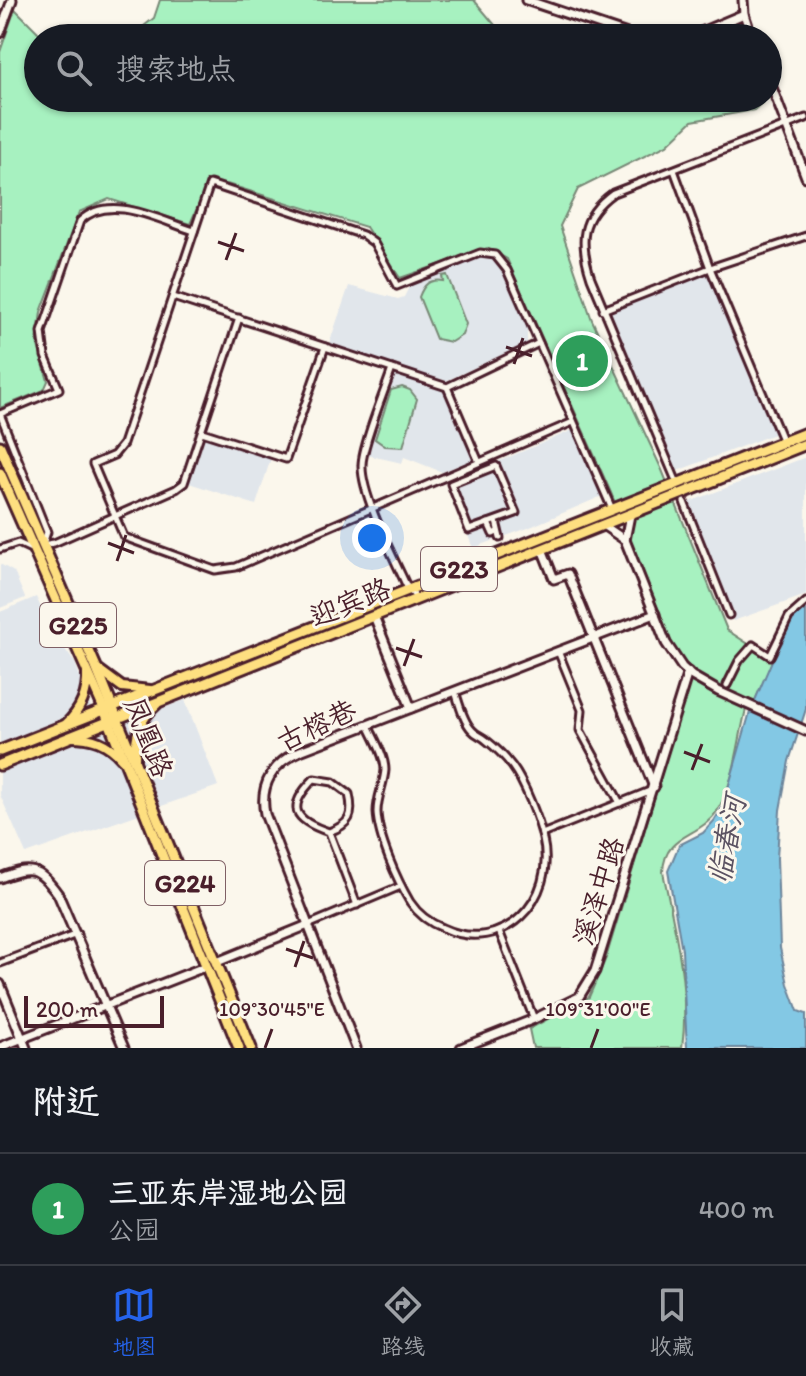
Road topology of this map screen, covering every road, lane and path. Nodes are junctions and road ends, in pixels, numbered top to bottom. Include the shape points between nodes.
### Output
1 (12, 0) edge
2 (526, 0) edge
3 (743, 0) edge
4 (744, 14) junction
5 (597, 24) edge
6 (720, 24) edge
7 (747, 24) edge
8 (0, 33) edge
9 (782, 111) edge
10 (806, 118) edge
11 (788, 126) junction
12 (674, 170) junction
13 (806, 177) edge
14 (194, 231) junction
15 (806, 236) edge
16 (710, 268) junction
17 (173, 297) junction
18 (603, 310) junction
19 (239, 318) junction
20 (539, 343) junction
21 (325, 347) junction
22 (392, 369) junction
23 (447, 387) junction
24 (0, 414) edge
25 (573, 422) junction
26 (202, 432) junction
27 (806, 433) edge
28 (783, 442) junction
29 (806, 444) edge
30 (0, 446) edge
31 (479, 462) junction
32 (0, 473) edge
33 (677, 484) junction
34 (684, 502) dead end
35 (373, 508) junction
36 (612, 509) junction
37 (114, 515) junction
38 (630, 515) junction
39 (496, 521) junction
40 (488, 523) junction
41 (603, 525) junction
42 (625, 540) junction
43 (43, 545) junction
44 (0, 549) edge
45 (542, 549) junction
46 (33, 550) junction
47 (424, 583) junction
48 (408, 589) junction
49 (429, 594) junction
50 (387, 598) junction
51 (418, 598) junction
52 (806, 602) edge
53 (390, 609) junction
54 (655, 614) junction
55 (729, 615) dead end
56 (374, 616) junction
57 (593, 638) junction
58 (558, 651) junction
59 (92, 670) junction
60 (688, 672) junction
61 (727, 685) dead end
62 (155, 689) junction
63 (455, 691) junction
64 (159, 702) junction
65 (108, 708) junction
66 (411, 708) junction
67 (113, 720) junction
68 (66, 724) junction
69 (368, 725) junction
70 (806, 731) edge
71 (70, 737) junction
72 (0, 751) edge
73 (124, 761) junction
74 (135, 764) junction
75 (0, 765) edge
76 (653, 788) junction
77 (620, 803) junction
78 (329, 832) junction
79 (542, 834) junction
80 (0, 878) edge
81 (401, 886) junction
82 (357, 905) junction
83 (308, 925) junction
84 (499, 931) junction
85 (77, 934) junction
86 (217, 962) junction
87 (0, 963) edge
88 (207, 966) junction
89 (0, 984) edge
90 (107, 1005) junction
91 (534, 1019) junction
92 (22, 1038) junction
93 (0, 1047) edge
94 (26, 1048) edge
95 (124, 1048) edge
96 (239, 1048) edge
97 (251, 1048) edge
98 (356, 1048) edge
99 (461, 1048) edge

1 - 8 street
2 - 5 street
3 - 4 street
4 - 6 street
4 - 7 street
9 - 11 street
10 - 11 street
11 - 12 street
11 - 13 street
12 - 16 street
12 - 18 street via 613,193 585,228 585,258
14 - 17 street
14 - 20 street via 210,184 363,235 374,243 397,286 480,253 495,255 507,270
14 - 24 street via 126,209 102,209 80,221 42,332 59,389
15 - 16 street
16 - 18 street
16 - 28 street
17 - 19 street
17 - 37 street via 123,444 114,455 93,464
18 - 33 street
19 - 21 street
19 - 26 street
20 - 23 street
20 - 25 street
21 - 22 street
21 - 26 street via 286,459
22 - 23 street
22 - 35 street via 361,463
23 - 31 street
24 - 43 street via 47,532
25 - 31 street
25 - 36 street
26 - 37 street via 184,483
27 - 28 highway, 迎宾路 / G223
28 - 33 highway, 迎宾路 / G223
29 - 38 highway, 迎宾路 / G223
30 - 43 highway, 凤凰路 / G225
31 - 35 street
32 - 46 highway, 凤凰路 / G225
33 - 36 highway, 迎宾路 / G223
34 - 55 street
35 - 37 street via 236,567 215,570 127,539
35 - 48 street
36 - 47 highway, 迎宾路 / G223
37 - 43 street
38 - 41 highway, 迎宾路 / G223
38 - 42 street
39 - 40 street
39 - 40 street via 499,535
39 - 40 street via 516,513 496,466 450,483 469,530
41 - 42 street
41 - 45 highway, 迎宾路 / G223
42 - 54 street
43 - 46 street
43 - 59 highway, 凤凰路 / G225
44 - 46 street via 18,543
45 - 49 highway, 迎宾路 / G223
45 - 57 street via 554,579 568,574
46 - 59 highway, 凤凰路 / G225
47 - 48 highway, 迎宾路 / G223
47 - 49 highway
48 - 50 highway, 迎宾路 / G223
48 - 51 street
48 - 53 highway
49 - 51 highway, 迎宾路 / G223
50 - 53 highway
50 - 62 highway, 迎宾路 / G223
51 - 53 highway, 迎宾路 / G223
52 - 61 street via 789,617 770,656 753,645
53 - 56 highway, 迎宾路 / G223
54 - 57 street, 古榕巷
54 - 60 street via 672,656
56 - 64 highway, 迎宾路 / G223
56 - 66 street
57 - 58 street, 古榕巷
57 - 76 street
58 - 63 street, 古榕巷
58 - 77 street via 582,710 580,730
59 - 62 main road via 122,687
59 - 65 highway, 凤凰路 / G225
59 - 68 main road via 85,698
60 - 70 street
60 - 76 street, 溪泽中路
62 - 65 highway, 迎宾路 / G223
63 - 66 street, 古榕巷
63 - 79 street via 469,728 512,766
64 - 67 highway, 迎宾路 / G223
64 - 74 main road via 138,727
65 - 67 highway, 凤凰路 / G224
65 - 68 highway, 迎宾路 / G223
66 - 69 street, 古榕巷
67 - 71 highway, 迎宾路 / G223
67 - 73 highway, 凤凰路 / G224
67 - 74 highway, 凤凰路 / G224
68 - 72 highway, 迎宾路 / G223
69 - 81 street via 385,767 378,795 380,830
69 - 83 street, 古榕巷 via 287,758 265,786 265,814
71 - 73 main road via 103,742
71 - 75 highway, 迎宾路 / G223
73 - 88 highway, 凤凰路 / G224
74 - 86 highway, 凤凰路 / G224
76 - 77 street
76 - 91 street, 溪泽中路 via 595,971 579,997
77 - 79 street
78 - 78 street via 301,819 296,805 314,779 333,782 349,794 351,819
78 - 82 street
79 - 84 street via 545,880 535,902
80 - 85 street via 23,869 42,874
81 - 82 street
81 - 84 street via 430,923 452,933
82 - 83 street
83 - 86 street
83 - 98 street, 古榕巷
84 - 91 street
85 - 87 street
85 - 90 street
86 - 97 highway, 凤凰路 / G224
88 - 90 street
88 - 96 highway, 凤凰路 / G224
89 - 92 street
90 - 92 street
90 - 95 street
91 - 99 street, 溪泽中路
92 - 93 street
92 - 94 street

